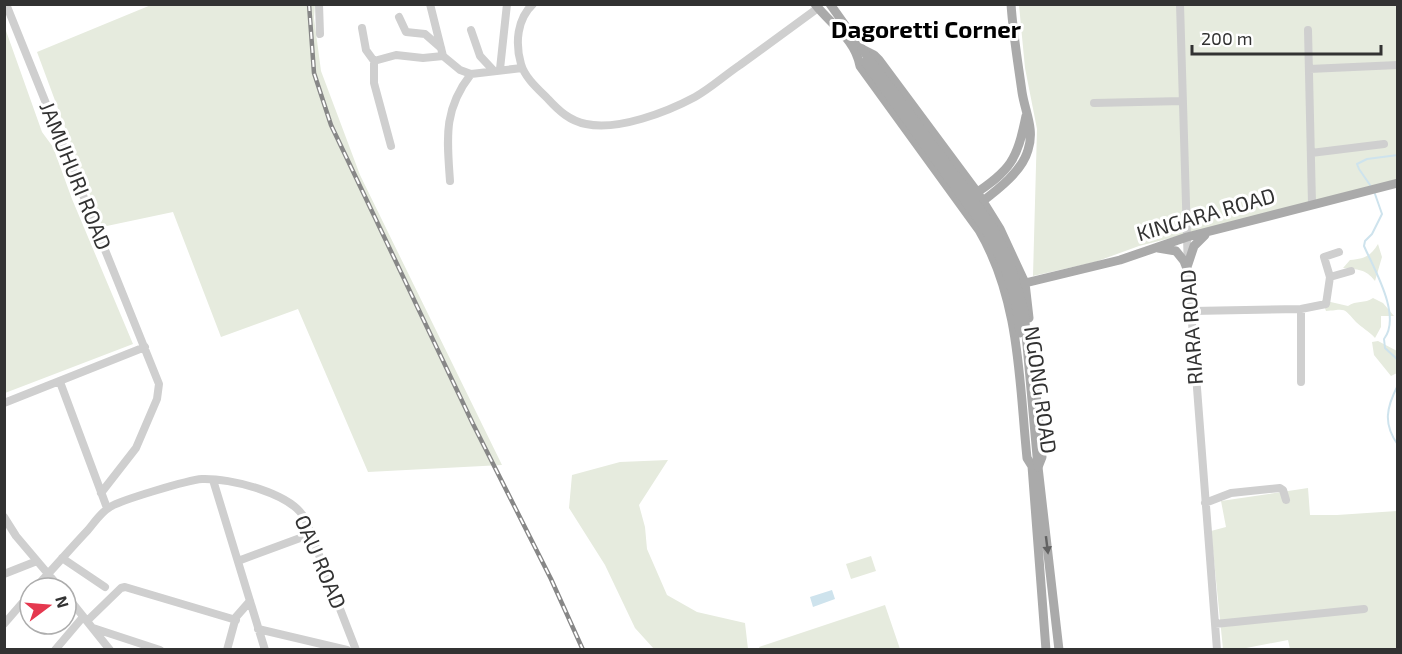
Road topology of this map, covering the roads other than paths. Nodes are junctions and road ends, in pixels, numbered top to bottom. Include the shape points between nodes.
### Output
1 (6, 4) edge
2 (319, 4) edge
3 (430, 4) edge
4 (507, 4) edge
5 (533, 4) edge
6 (830, 4) edge
7 (1011, 4) edge
8 (1180, 4) edge
9 (816, 6) edge
10 (399, 16) dead end
11 (362, 28) dead end
12 (471, 30) dead end
13 (1308, 30) dead end
14 (320, 34) dead end
15 (860, 51) junction
16 (442, 52) junction
17 (374, 60) junction
18 (1398, 65) edge
19 (522, 68) junction
20 (1309, 69) junction
21 (497, 70) junction
22 (471, 74) junction
23 (1183, 101) junction
24 (1094, 103) dead end
25 (912, 107) junction
26 (1027, 113) junction
27 (897, 118) junction
28 (1384, 144) dead end
29 (391, 146) dead end
30 (1311, 153) junction
31 (450, 181) dead end
32 (1398, 183) edge
33 (977, 192) junction
34 (983, 201) junction
35 (963, 202) junction
36 (1312, 204) junction
37 (970, 211) junction
38 (1209, 232) junction
39 (1188, 237) junction
40 (1153, 247) junction
41 (1339, 252) dead end
42 (1188, 268) junction
43 (1351, 271) dead end
44 (1330, 277) junction
45 (1025, 283) junction
46 (1005, 288) junction
47 (1301, 309) junction
48 (1192, 311) junction
49 (145, 347) junction
50 (1301, 381) dead end
51 (60, 382) junction
52 (4, 403) edge
53 (1035, 467) junction
54 (213, 480) junction
55 (101, 493) junction
56 (1286, 500) dead end
57 (1205, 503) junction
58 (107, 508) junction
59 (4, 517) edge
60 (311, 534) junction
61 (62, 558) junction
62 (37, 561) junction
63 (237, 561) junction
64 (4, 574) edge
65 (48, 574) joint
66 (105, 587) dead end
67 (250, 601) junction
68 (18, 608) edge
69 (1364, 609) dead end
70 (78, 610) edge
71 (85, 619) junction
72 (236, 620) junction
73 (4, 624) edge
74 (1215, 624) junction
75 (93, 628) junction
76 (258, 629) junction
77 (55, 650) edge
78 (110, 650) edge
79 (160, 650) edge
80 (227, 650) edge
81 (265, 650) edge
82 (347, 650) edge
83 (356, 650) edge
84 (1046, 650) edge
85 (1059, 650) edge
86 (1217, 650) edge

1 - 49 street, JAMUHURI ROAD
2 - 14 street
3 - 16 street
4 - 21 street
5 - 19 street via 520,22 518,48
6 - 15 main road, NGONG ROAD
7 - 26 main road
8 - 23 street, RIARA ROAD
9 - 15 main road, NGONG ROAD
9 - 19 street via 696,96 621,124 596,126 573,120 546,97
10 - 16 street via 406,32 425,34
11 - 17 street via 366,50
12 - 21 street via 480,56
13 - 20 street
15 - 25 main road, NGONG ROAD via 874,55
15 - 27 main road, NGONG ROAD via 860,66
15 - 35 main road, NGONG ROAD, bridge
15 - 53 main road, NGONG ROAD, bridge via 975,202 1009,260 1024,311
16 - 17 street via 423,58 396,55
16 - 22 street via 460,70
17 - 29 street via 374,83
18 - 20 street
19 - 21 street
20 - 30 street
21 - 22 street
22 - 31 street via 458,93 450,116
23 - 24 street
23 - 39 street, RIARA ROAD
25 - 27 main road
25 - 33 main road
26 - 33 main road via 1020,146 1011,164
26 - 34 main road via 1031,133 1028,153 1016,171
27 - 35 main road, NGONG ROAD
28 - 30 street
30 - 36 street
32 - 36 main road, KINGARA ROAD
33 - 34 main road, NGONG ROAD
33 - 35 main road
34 - 37 main road
34 - 45 main road, NGONG ROAD
35 - 37 main road, NGONG ROAD, bridge
36 - 38 main road, KINGARA ROAD
37 - 46 main road, NGONG ROAD
37 - 53 main road, NGONG ROAD, bridge via 998,252 1014,294
38 - 39 main road, KINGARA ROAD
38 - 42 main road via 1194,246
39 - 40 main road, KINGARA ROAD
39 - 42 street, RIARA ROAD
40 - 42 main road via 1176,251
40 - 45 main road, KINGARA ROAD via 1120,260
41 - 44 street via 1324,257
42 - 48 street, RIARA ROAD
43 - 44 street
44 - 47 street via 1326,304
45 - 46 main road, KINGARA ROAD
45 - 53 main road, NGONG ROAD via 1042,457
46 - 53 main road, NGONG ROAD via 1014,326 1027,458
47 - 48 street
47 - 50 street
48 - 57 street, RIARA ROAD
49 - 51 street
49 - 55 street, JAMUHURI ROAD via 157,375 158,394 136,448
51 - 52 street
51 - 55 street
53 - 84 main road
53 -> 85 main road, NGONG ROAD
54 - 58 street, OAU ROAD via 188,482
54 - 60 street, OAU ROAD via 244,485 289,501 299,509
54 - 63 street
55 - 58 street
56 - 57 street via 1280,488 1231,493
57 - 74 street, RIARA ROAD
58 - 61 street
59 - 62 street
60 - 63 street
60 - 83 street, OAU ROAD
61 - 65 street
61 - 66 street
62 - 64 street
62 - 65 street
63 - 67 street
67 - 72 street
67 - 76 street
68 - 73 street
69 - 74 street
70 - 71 street
71 - 72 street via 125,587
71 - 75 street
71 - 77 street
72 - 80 street
74 - 86 street, RIARA ROAD
75 - 78 street
75 - 79 street
76 - 81 street
76 - 82 street

